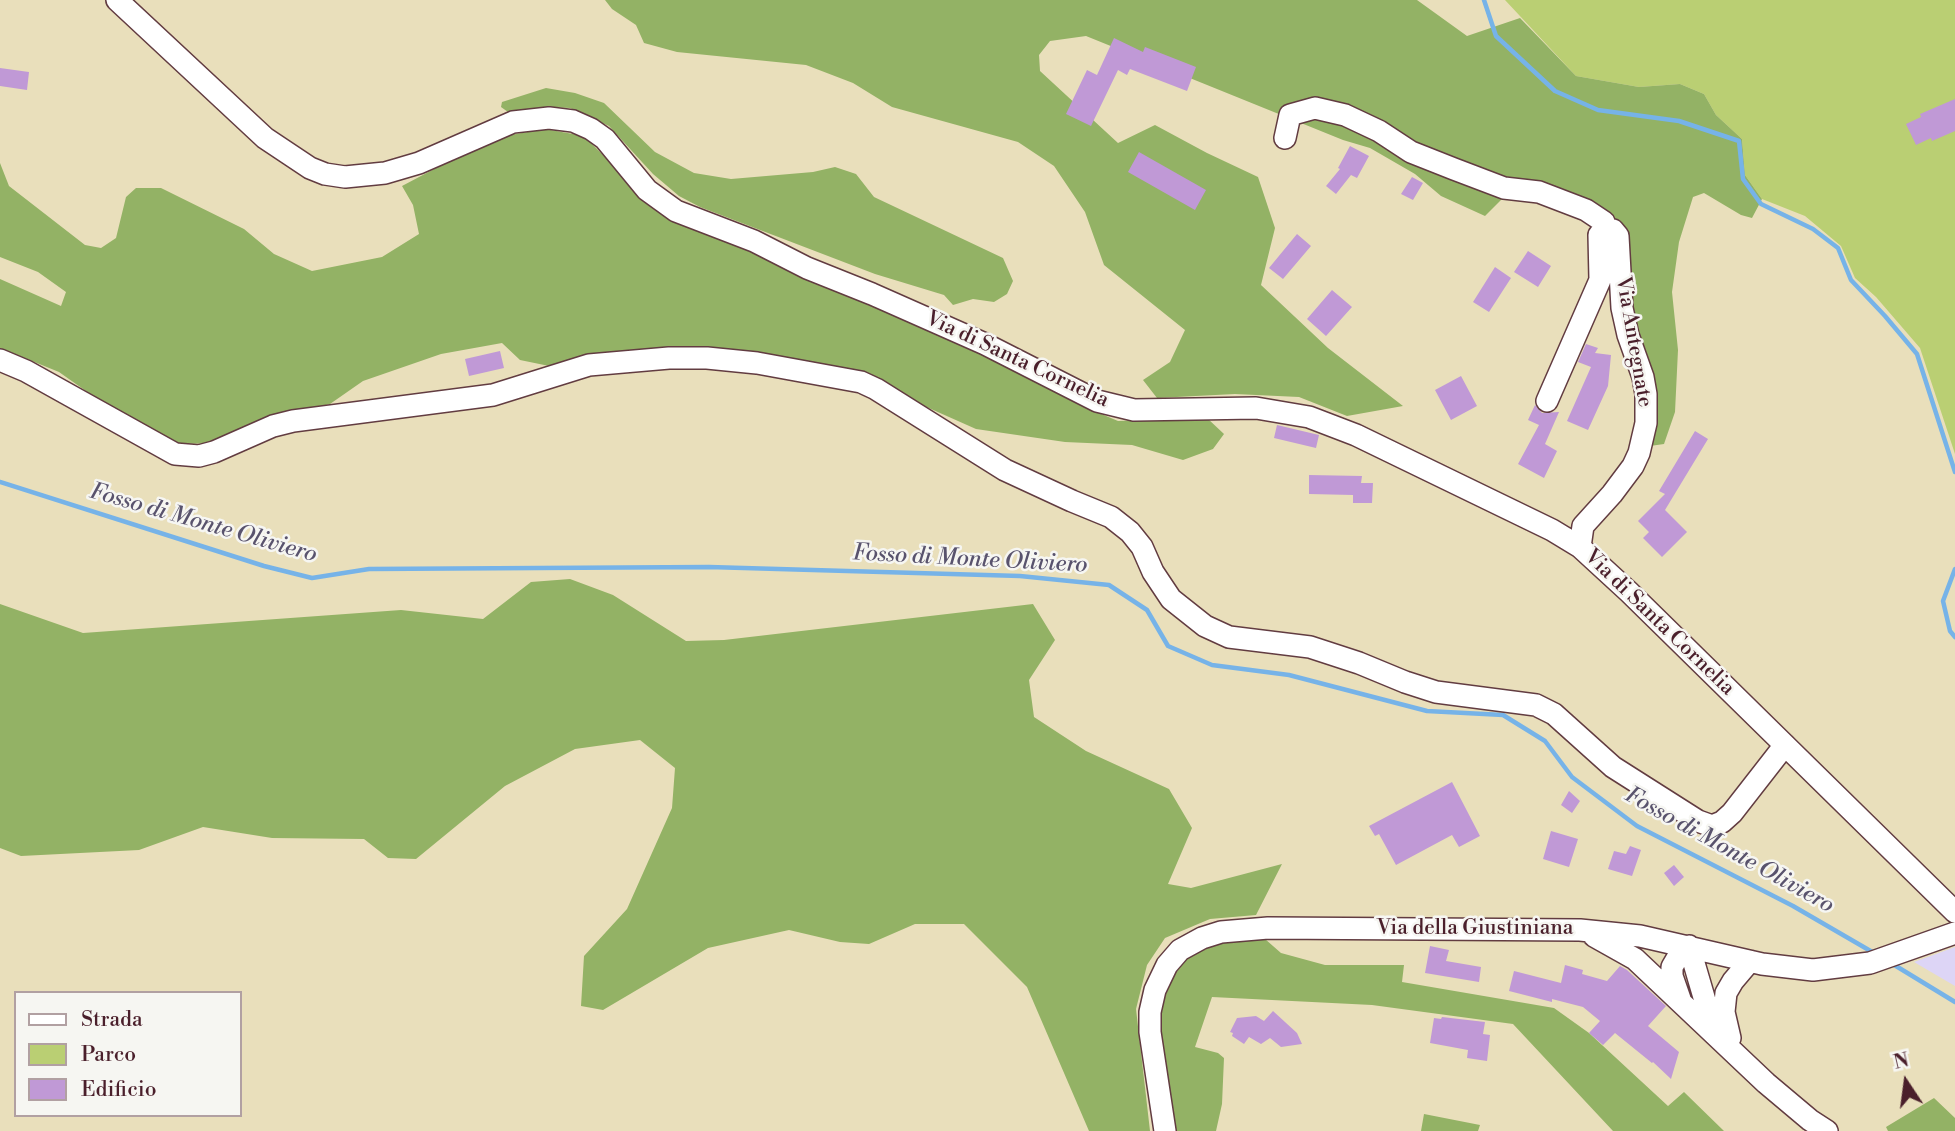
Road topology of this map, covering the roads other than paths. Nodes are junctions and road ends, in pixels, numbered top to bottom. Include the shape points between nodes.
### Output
1 (117, 0) edge
2 (1285, 138) dead end
3 (1606, 229) junction
4 (0, 360) edge
5 (1547, 401) dead end
6 (1580, 547) junction
7 (1785, 745) junction
8 (1955, 912) edge
9 (1580, 930) junction
10 (1955, 933) edge
11 (1689, 946) junction
12 (1750, 961) junction
13 (1682, 1005) junction
14 (1733, 1050) junction
15 (1165, 1131) edge
16 (1827, 1131) edge

1 - 6 street, Via di Santa Cornelia via 265,138 310,168 345,177 385,173 513,122 573,121 606,139 647,190 676,211 970,337 1097,401 1133,410 1256,408 1308,417 1377,445
2 - 3 street via 1290,115 1315,108 1345,115 1411,152 1454,169 1586,210 1601,219
3 - 5 street, Via Antegnate via 1598,238 1600,280
3 - 6 street, Via Antegnate via 1615,230 1618,236 1622,308 1643,377 1646,423 1633,466 1583,526
4 - 7 street via 175,454 199,456 293,421 494,395 589,365 707,358 860,382 1005,470 1111,517 1142,547 1171,599 1205,626 1229,637 1310,647 1436,692 1536,705 1554,714 1612,767 1712,826 1732,813
6 - 7 street, Via di Santa Cornelia
7 - 8 street, Via di Santa Cornelia
9 - 11 street, Via della Giustiniana
9 - 13 street via 1635,959
9 - 15 street, Via della Giustiniana via 1268,928 1221,932 1193,943 1180,950 1163,971 1150,1012
10 - 12 street, Via della Giustiniana via 1870,962 1813,971
11 - 12 street, Via della Giustiniana
11 - 13 street via 1672,972
11 - 14 street via 1708,1011
12 - 14 street via 1726,993 1725,1017
13 - 14 street
14 - 16 street

